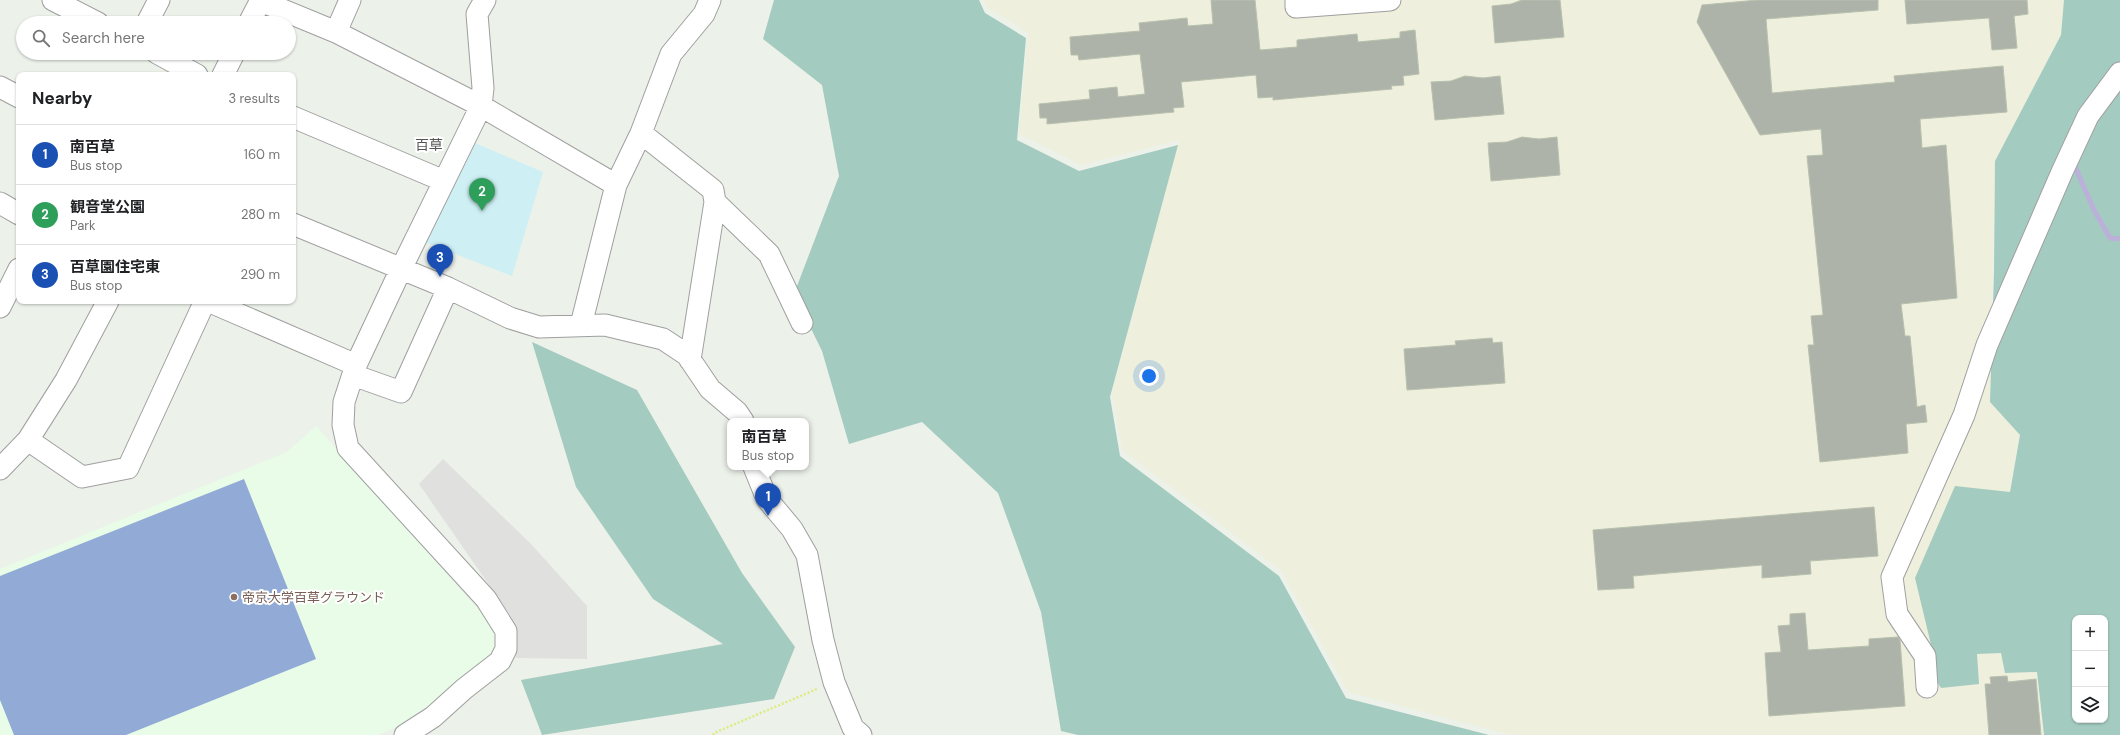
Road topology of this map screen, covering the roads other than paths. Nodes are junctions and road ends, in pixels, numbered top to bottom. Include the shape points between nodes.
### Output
1 (55, 0) edge
2 (159, 0) edge
3 (261, 0) edge
4 (350, 0) edge
5 (485, 0) edge
6 (710, 0) edge
7 (1296, 0) edge
8 (1390, 0) edge
9 (85, 16) edge
10 (151, 16) edge
11 (253, 16) edge
12 (336, 32) junction
13 (170, 60) edge
14 (230, 60) edge
15 (192, 72) edge
16 (224, 72) edge
17 (2120, 73) edge
18 (0, 87) edge
19 (16, 95) edge
20 (481, 106) junction
21 (296, 119) edge
22 (641, 133) junction
23 (444, 181) junction
24 (616, 185) junction
25 (716, 202) junction
26 (0, 204) edge
27 (16, 212) edge
28 (296, 225) edge
29 (401, 269) junction
30 (16, 275) edge
31 (448, 288) junction
32 (106, 304) edge
33 (204, 304) edge
34 (214, 304) edge
35 (0, 307) edge
36 (802, 323) dead end
37 (581, 325) junction
38 (690, 360) junction
39 (354, 370) junction
40 (741, 418) edge
41 (28, 440) junction
42 (0, 469) edge
43 (755, 470) edge
44 (1927, 687) dead end
45 (405, 735) edge
46 (861, 735) edge

1 - 9 street
2 - 10 street
3 - 11 street
3 - 12 street
4 - 12 street
5 - 20 street via 477,14 483,88
6 - 22 street via 704,14 671,54
7 - 8 street via 1296,7
12 - 20 street
13 - 15 street
14 - 16 street
17 - 44 street via 2088,116 2062,172 1987,345 1964,415 1892,577 1897,614 1925,656
18 - 19 street
20 - 23 street
20 - 24 street
21 - 23 street
22 - 24 street
22 - 25 street via 713,190
23 - 29 street
24 - 37 street
25 - 36 street via 769,254
25 - 38 street
26 - 27 street
28 - 29 street
29 - 31 street
29 - 39 street
30 - 35 street
31 - 37 street via 510,318 539,327
31 - 39 street via 401,392
32 - 41 street via 66,380
33 - 41 street via 128,468 82,477
34 - 39 street
37 - 38 street via 605,326 664,339
38 - 40 street via 710,389
39 - 45 street via 344,402 342,425 348,448 486,599 506,631 506,649 500,660 433,717
41 - 42 street
43 - 46 street via 767,499 792,529 807,555 823,640 834,682 854,728

